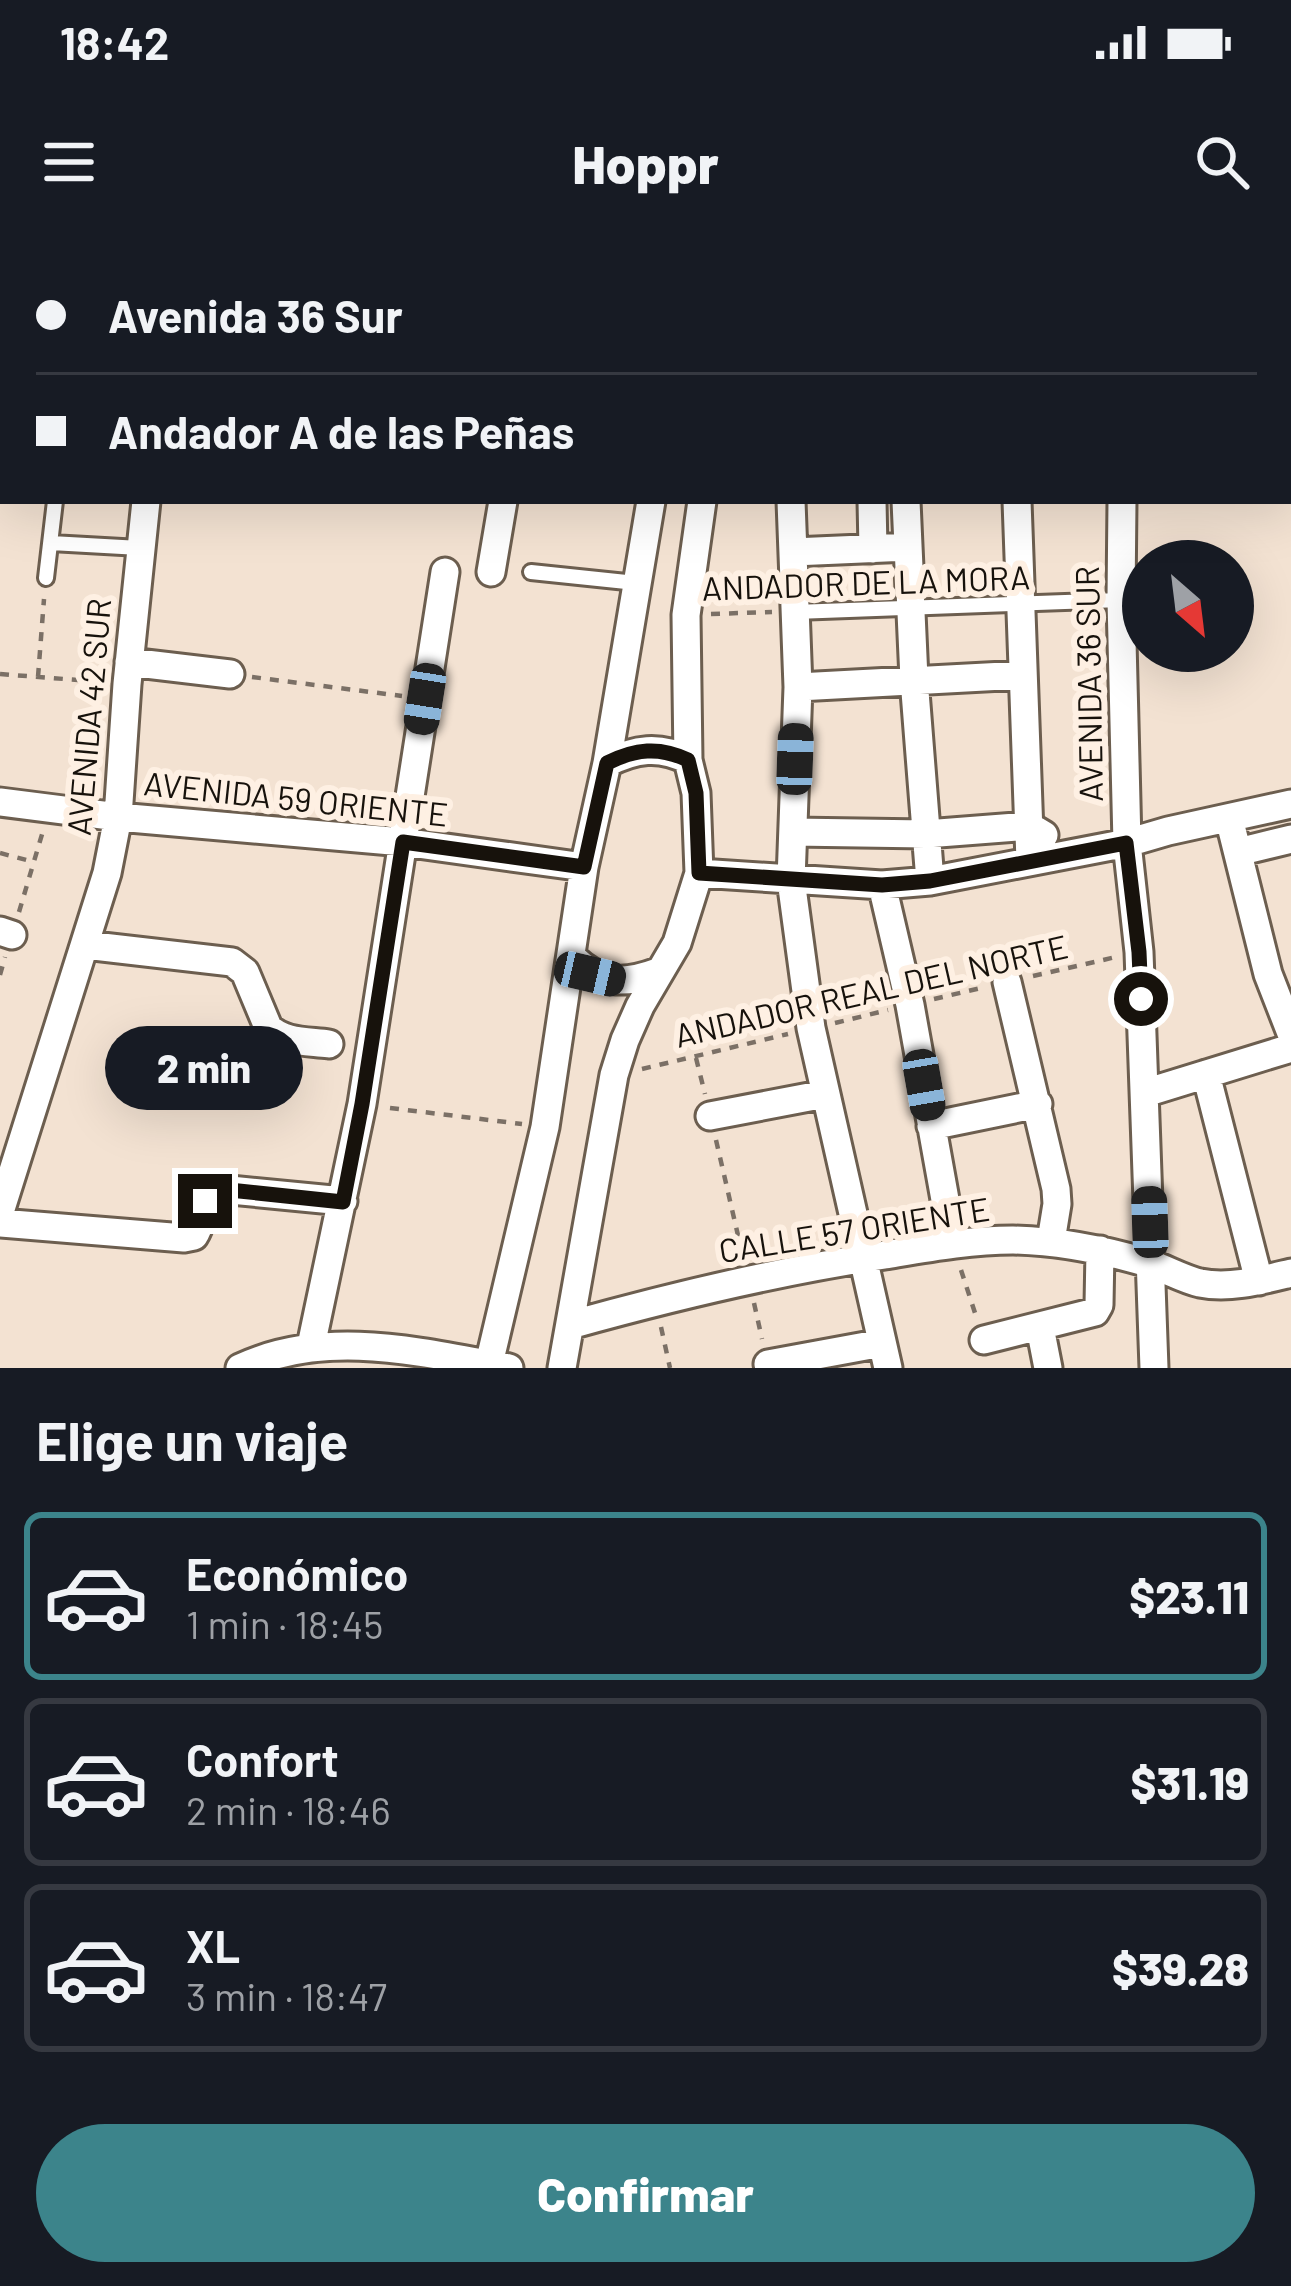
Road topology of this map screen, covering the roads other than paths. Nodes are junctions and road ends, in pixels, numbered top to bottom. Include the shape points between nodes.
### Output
1 (56, 504) edge
2 (146, 504) edge
3 (502, 504) edge
4 (650, 504) edge
5 (703, 504) edge
6 (791, 504) edge
7 (872, 504) edge
8 (906, 504) edge
9 (1017, 504) edge
10 (1122, 504) edge
11 (51, 543) junction
12 (908, 547) junction
13 (140, 548) junction
14 (874, 548) junction
15 (793, 552) junction
16 (445, 572) dead end
17 (491, 572) dead end
18 (531, 572) dead end
19 (46, 578) road end
20 (636, 583) junction
21 (1121, 600) junction
22 (1020, 604) junction
23 (1122, 605) edge
24 (911, 608) junction
25 (795, 612) junction
26 (1131, 672) edge
27 (128, 673) junction
28 (230, 674) road end
29 (1022, 675) junction
30 (914, 680) junction
31 (798, 686) junction
32 (688, 760) junction
33 (607, 763) junction
34 (0, 802) edge
35 (1291, 804) edge
36 (118, 817) junction
37 (1229, 818) junction
38 (1028, 826) junction
39 (793, 832) junction
40 (926, 834) junction
41 (1291, 839) edge
42 (403, 842) junction
43 (1126, 843) junction
44 (1238, 852) junction
45 (1076, 853) junction
46 (1030, 860) junction
47 (584, 867) junction
48 (699, 873) junction
49 (791, 880) junction
50 (930, 881) junction
51 (882, 885) junction
52 (85, 945) junction
53 (573, 958) junction
54 (1280, 970) edge
55 (658, 972) junction
56 (1007, 982) road end
57 (1291, 1034) edge
58 (329, 1044) dead end
59 (1291, 1048) edge
60 (1206, 1074) junction
61 (1145, 1093) junction
62 (826, 1094) junction
63 (1038, 1104) junction
64 (0, 1114) edge
65 (710, 1116) road end
66 (28, 1123) junction
67 (932, 1126) junction
68 (343, 1202) junction
69 (0, 1211) edge
70 (0, 1223) edge
71 (1051, 1241) junction
72 (952, 1244) junction
73 (1100, 1250) junction
74 (862, 1258) junction
75 (1152, 1264) junction
76 (1291, 1273) edge
77 (1259, 1281) junction
78 (570, 1325) junction
79 (1040, 1327) junction
80 (984, 1340) road end
81 (311, 1346) junction
82 (885, 1356) edge
83 (364, 1357) edge
84 (767, 1364) road end
85 (495, 1367) edge
86 (240, 1368) edge
87 (562, 1368) edge
88 (1048, 1368) edge
89 (1154, 1368) edge

1 - 11 lane
2 - 13 street, AVENIDA 42 SUR
3 - 17 street
4 - 20 street
5 - 32 street via 686,615
6 - 15 street
7 - 14 street
8 - 12 street
9 - 22 street
10 - 21 street, AVENIDA 36 SUR
11 - 13 lane
11 - 19 lane
12 - 14 street
12 - 24 street
13 - 27 street, AVENIDA 42 SUR
14 - 15 street
15 - 25 street
16 - 42 street
18 - 20 lane
20 - 33 street
21 - 22 lane, ANDADOR DE LA MORA
21 - 23 street, AVENIDA 36 SUR
22 - 24 lane, ANDADOR DE LA MORA
22 - 29 street
24 - 25 lane, ANDADOR DE LA MORA
24 - 30 street
25 - 31 street
26 - 43 street, AVENIDA 36 SUR
27 - 28 street
27 - 36 street, AVENIDA 42 SUR
29 - 30 street
29 - 38 street
30 - 31 street
30 - 40 street
31 - 39 street
32 - 33 street via 650,749
32 - 48 street
33 - 47 street
34 - 36 street, AVENIDA 59 ORIENTE
35 - 37 street
36 - 42 street, AVENIDA 59 ORIENTE
36 - 52 street, AVENIDA 42 SUR
37 - 43 street
37 - 44 street
38 - 40 street
38 - 45 street
38 - 46 street
39 - 40 street
39 - 49 street
40 - 50 street
41 - 44 street
42 - 47 street, AVENIDA 59 ORIENTE
42 - 68 street
43 - 45 street
43 - 61 street, AVENIDA 36 SUR
44 - 54 street
45 - 46 street
46 - 50 street
47 - 53 street
48 - 49 street
48 - 55 street via 677,943
49 - 51 street
49 - 62 street
50 - 51 street
51 - 67 street
52 - 58 street via 232,962 274,1034
52 - 66 street, AVENIDA 42 SUR
53 - 55 street via 590,974 616,980
53 - 85 street
54 - 57 street
55 - 78 street via 614,1075
56 - 63 street
59 - 60 street
60 - 61 street
60 - 77 street
61 - 75 street, AVENIDA 36 SUR
62 - 65 street
62 - 74 street
63 - 67 street
63 - 71 street via 1056,1189
64 - 66 street
66 - 69 street, AVENIDA 42 SUR
67 - 72 street
68 - 70 street via 220,1189 205,1201 194,1236 184,1238
68 - 81 street
71 - 72 street, CALLE 57 ORIENTE
71 - 73 street, CALLE 57 ORIENTE
72 - 74 street, CALLE 57 ORIENTE
73 - 75 street, CALLE 57 ORIENTE
73 - 79 street via 1095,1312
74 - 78 street, CALLE 57 ORIENTE
74 - 82 street
75 - 77 street, CALLE 57 ORIENTE via 1200,1282
75 - 89 street, AVENIDA 36 SUR
76 - 77 street, CALLE 57 ORIENTE
78 - 87 street
79 - 80 street
79 - 88 street
81 - 83 street
81 - 86 street
82 - 84 street
83 - 85 street

